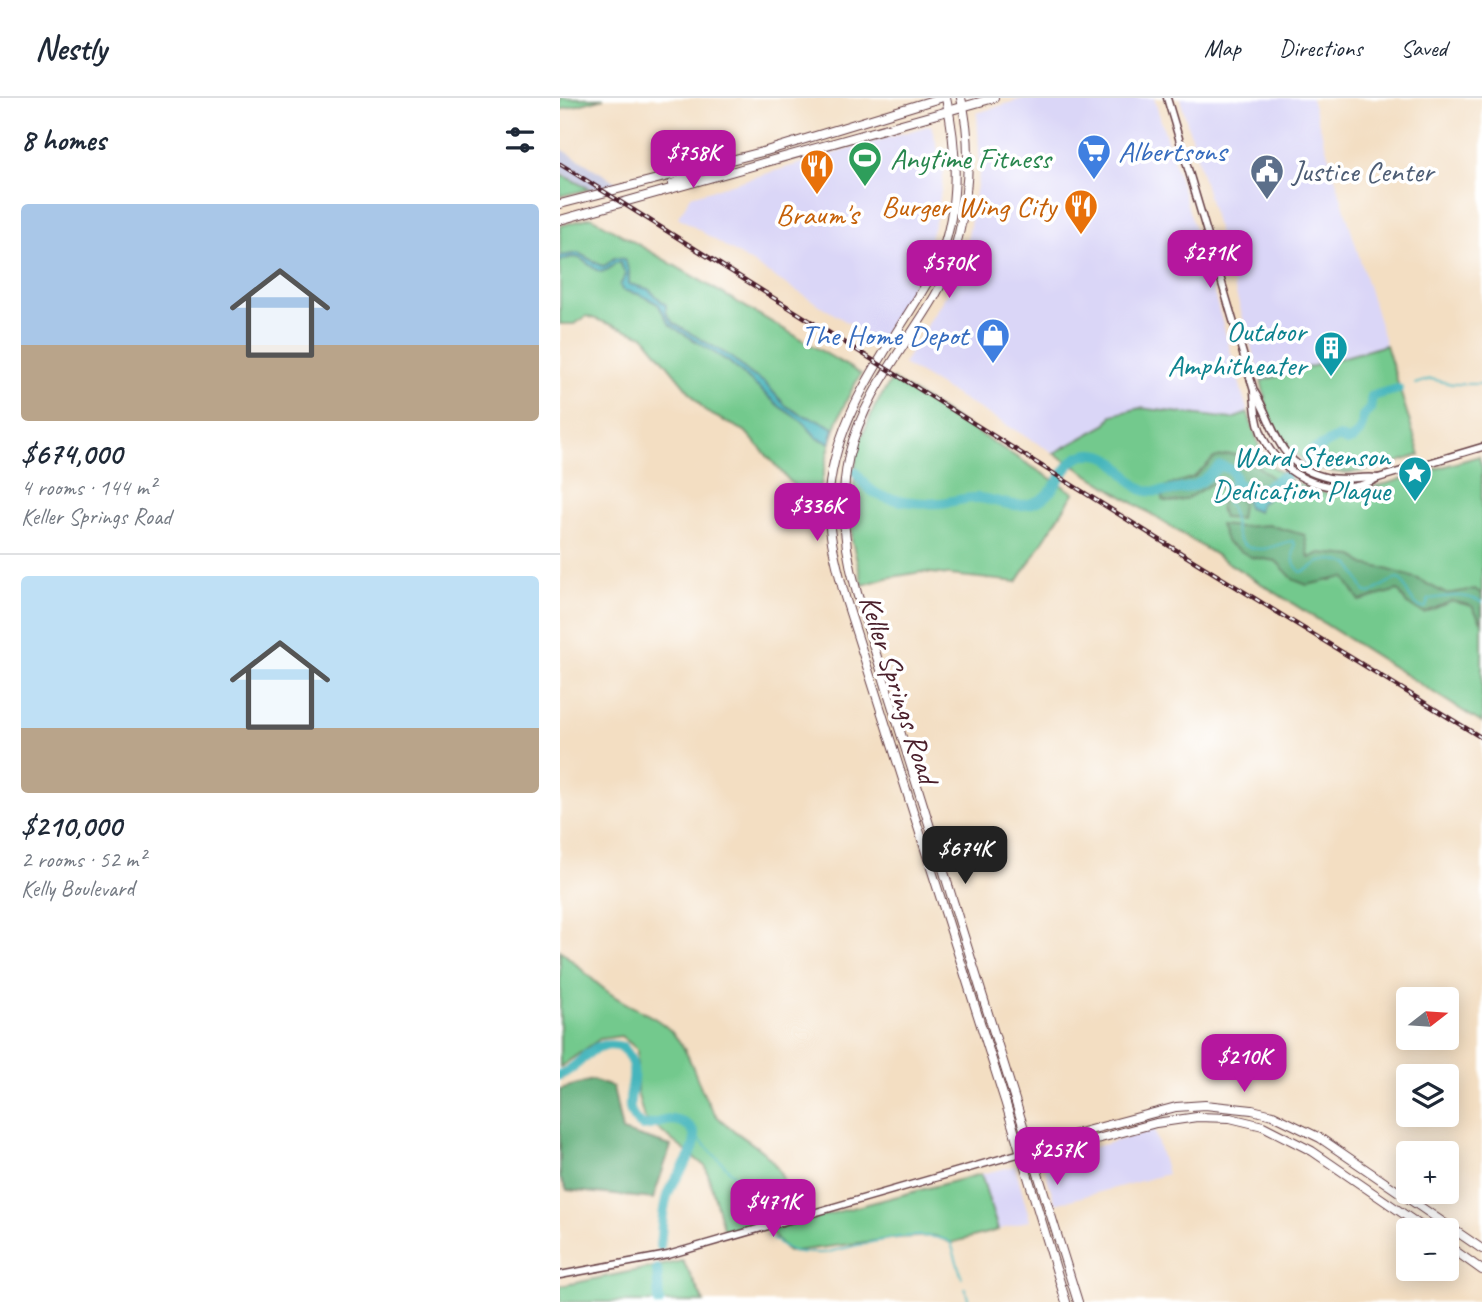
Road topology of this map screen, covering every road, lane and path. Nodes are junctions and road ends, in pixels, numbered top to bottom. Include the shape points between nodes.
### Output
1 (940, 98) edge
2 (946, 98) edge
3 (994, 98) edge
4 (1167, 98) edge
5 (962, 102) edge
6 (949, 111) junction
7 (698, 168) junction
8 (654, 193) junction
9 (560, 204) edge
10 (560, 219) edge
11 (907, 314) junction
12 (903, 347) junction
13 (1482, 447) edge
14 (829, 510) junction
15 (844, 510) junction
16 (1119, 1121) junction
17 (1123, 1132) junction
18 (1030, 1146) junction
19 (1021, 1153) junction
20 (1033, 1157) junction
21 (1410, 1218) edge
22 (1482, 1249) edge
23 (1459, 1254) edge
24 (1482, 1270) edge
25 (560, 1275) edge
26 (1066, 1302) edge
27 (1078, 1302) edge

1 - 7 main road
2 - 6 main road, Keller Springs Road
3 - 5 main road
4 - 13 street via 1254,391 1278,443 1293,460 1330,478 1378,478
5 - 6 main road
5 - 12 main road, Keller Springs Road via 968,170 957,234 937,293
6 - 8 main road
6 - 11 main road, Keller Springs Road via 954,153 951,215 932,274
7 - 8 main road via 695,175
7 - 9 main road
8 - 10 main road
11 - 12 main road via 899,336
11 - 14 main road, Keller Springs Road via 876,362 848,419 837,450
12 - 15 main road, Keller Springs Road via 859,426 849,454
14 - 15 main road
14 - 19 main road, Keller Springs Road via 845,597
15 - 18 main road, Keller Springs Road via 846,550 857,593
16 - 17 main road
16 - 18 main road
16 - 22 main road via 1205,1105 1273,1115 1320,1138
17 - 20 main road
17 - 21 main road via 1175,1119 1206,1117 1263,1126 1312,1151
18 - 19 main road
18 - 20 main road, Keller Springs Road
19 - 20 main road
19 - 25 street via 668,1255
19 - 26 main road, Keller Springs Road
20 - 27 main road, Keller Springs Road
23 - 24 main road

